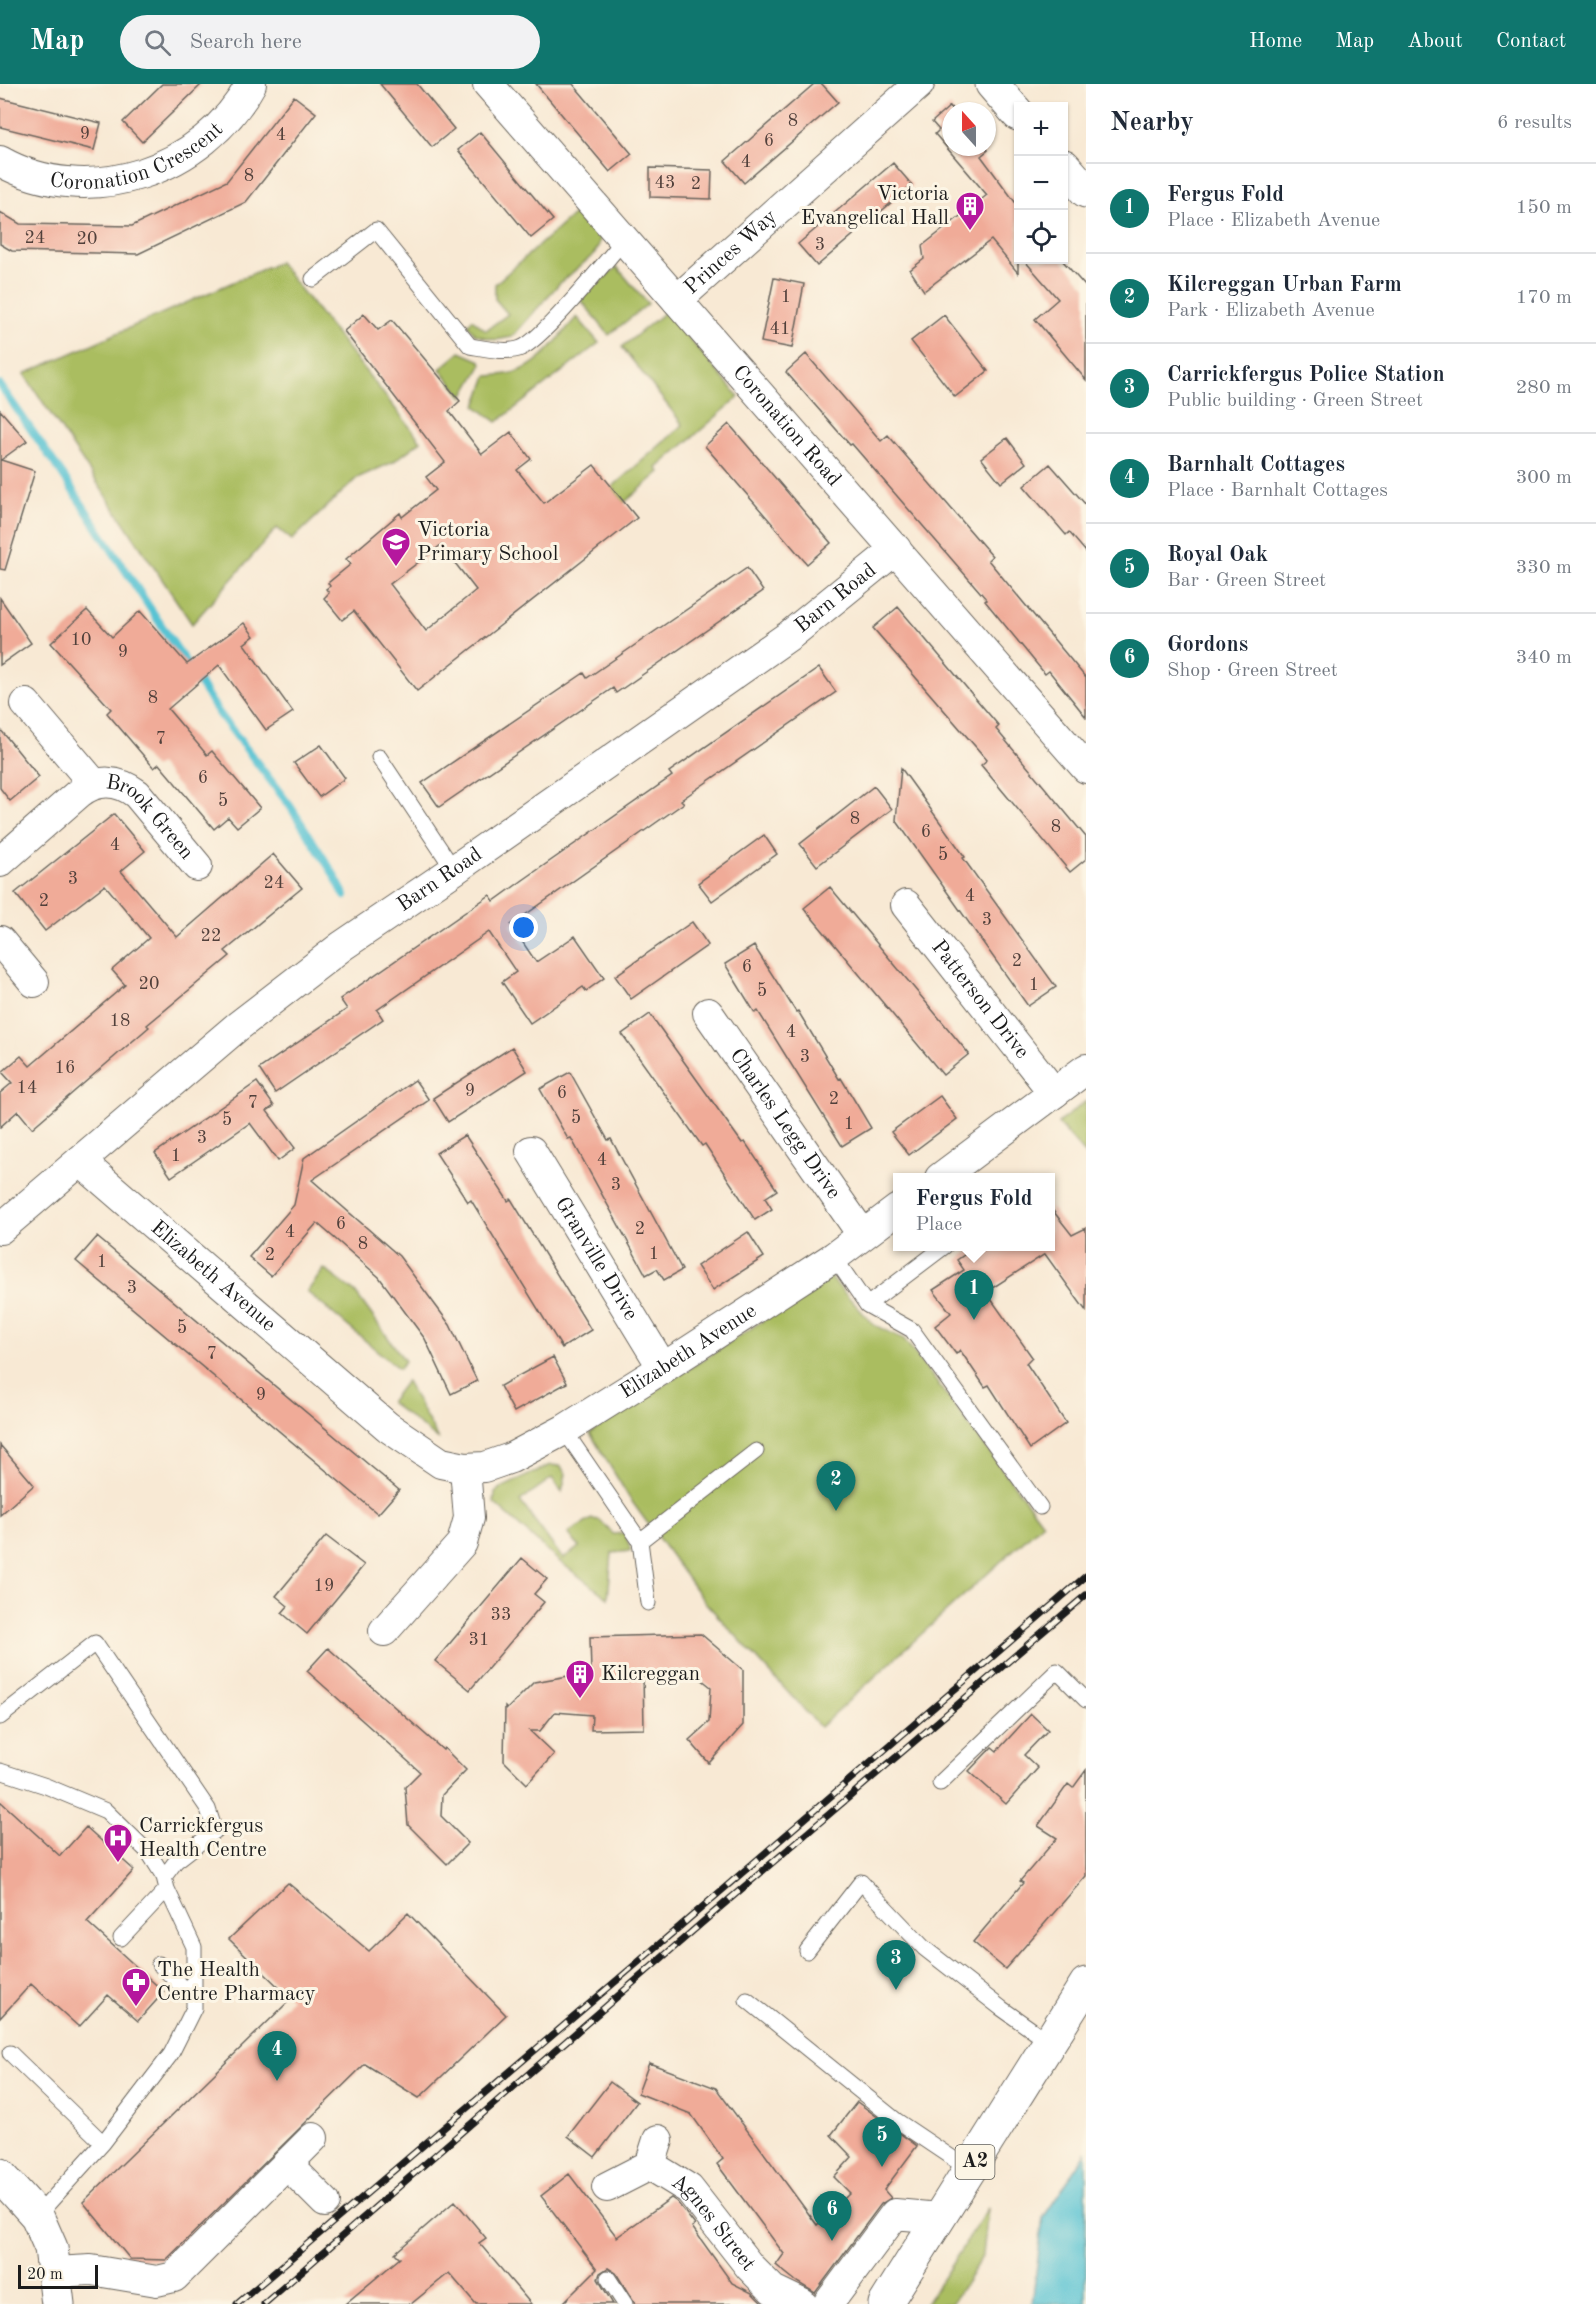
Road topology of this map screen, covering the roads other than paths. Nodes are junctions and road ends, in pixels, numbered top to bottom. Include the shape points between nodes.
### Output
1 (251, 84) edge
2 (488, 84) edge
3 (919, 84) edge
4 (992, 84) edge
5 (1014, 109) edge
6 (0, 161) edge
7 (1068, 171) edge
8 (1086, 191) edge
9 (624, 240) junction
10 (313, 279) dead end
11 (677, 300) junction
12 (896, 549) junction
13 (26, 704) dead end
14 (379, 758) dead end
15 (1086, 768) edge
16 (94, 784) junction
17 (0, 862) edge
18 (196, 866) dead end
19 (454, 870) junction
20 (906, 905) dead end
21 (0, 941) edge
22 (34, 982) dead end
23 (708, 1013) dead end
24 (1086, 1069) edge
25 (1054, 1093) junction
26 (531, 1151) dead end
27 (80, 1161) junction
28 (954, 1173) edge
29 (893, 1212) edge
30 (0, 1229) edge
31 (862, 1234) junction
32 (938, 1251) edge
33 (834, 1257) junction
34 (867, 1305) junction
35 (663, 1368) junction
36 (564, 1430) junction
37 (756, 1451) dead end
38 (465, 1468) junction
39 (1040, 1507) dead end
40 (640, 1541) junction
41 (648, 1604) dead end
42 (384, 1632) dead end
43 (1086, 1700) edge
44 (0, 1717) edge
45 (0, 1771) edge
46 (940, 1783) dead end
47 (166, 1883) junction
48 (121, 1938) dead end
49 (807, 1951) dead end
50 (159, 1964) dead end
51 (1086, 1984) edge
52 (194, 1998) junction
53 (747, 2000) dead end
54 (1057, 2030) junction
55 (10, 2053) dead end
56 (313, 2138) dead end
57 (103, 2143) junction
58 (287, 2164) junction
59 (970, 2170) junction
60 (0, 2175) edge
61 (607, 2187) dead end
62 (325, 2202) dead end
63 (37, 2216) junction
64 (939, 2218) junction
65 (608, 2278) dead end
66 (56, 2288) edge
67 (164, 2293) edge
68 (625, 2304) edge
69 (802, 2304) edge
70 (828, 2304) edge
71 (885, 2304) edge

1 - 6 street, Coronation Crescent via 231,115 205,139 172,162 142,174 106,182 69,183 30,175
2 - 9 street, Coronation Road
3 - 11 street, Princes Way
4 - 5 main road
7 - 8 main road
9 - 10 lane via 540,334 521,349 470,346 376,230
9 - 11 street, Coronation Road
11 - 12 street, Coronation Road
12 - 15 street, Coronation Road
12 - 19 street, Barn Road via 790,635
13 - 16 street, Brook Green
14 - 19 lane
16 - 17 street, Brook Green
16 - 18 street, Brook Green via 119,784 137,794
19 - 27 street, Barn Road via 342,946 246,1020
20 - 25 street, Patterson Drive
21 - 22 street
23 - 31 street, Charles Legg Drive
24 - 25 street
25 - 28 street
26 - 35 street, Granville Drive
27 - 30 street, Barn Road
27 - 38 street, Elizabeth Avenue via 388,1427 441,1463
29 - 31 street, Elizabeth Avenue
31 - 33 street, Elizabeth Avenue
32 - 34 lane
33 - 34 lane
33 - 35 street, Elizabeth Avenue
34 - 39 lane via 912,1330
35 - 36 street, Elizabeth Avenue
36 - 38 street, Elizabeth Avenue via 512,1458 485,1467
36 - 40 lane
37 - 40 lane
38 - 42 street via 469,1518 462,1543
40 - 41 lane
43 - 46 lane via 1057,1671
44 - 47 lane via 95,1643 208,1809 215,1831 176,1861
45 - 47 lane via 106,1811 149,1853
47 - 48 lane
47 - 52 lane via 194,1947
49 - 54 lane via 861,1882 924,1948 1001,2008
50 - 52 lane
51 - 54 main road, A2
52 - 57 lane via 194,2008 171,2054
53 - 59 lane via 897,2121
54 - 59 main road, A2
55 - 57 lane
56 - 58 street
57 - 63 lane
58 - 62 street
58 - 67 street via 174,2277
59 - 64 main road, A2
60 - 63 main road
61 - 69 street, Agnes Street via 654,2152 689,2189 750,2267 773,2290
63 - 66 main road via 51,2248
64 - 70 street via 895,2214
64 - 71 main road, A2
65 - 68 lane
66 - 67 street via 91,2270

